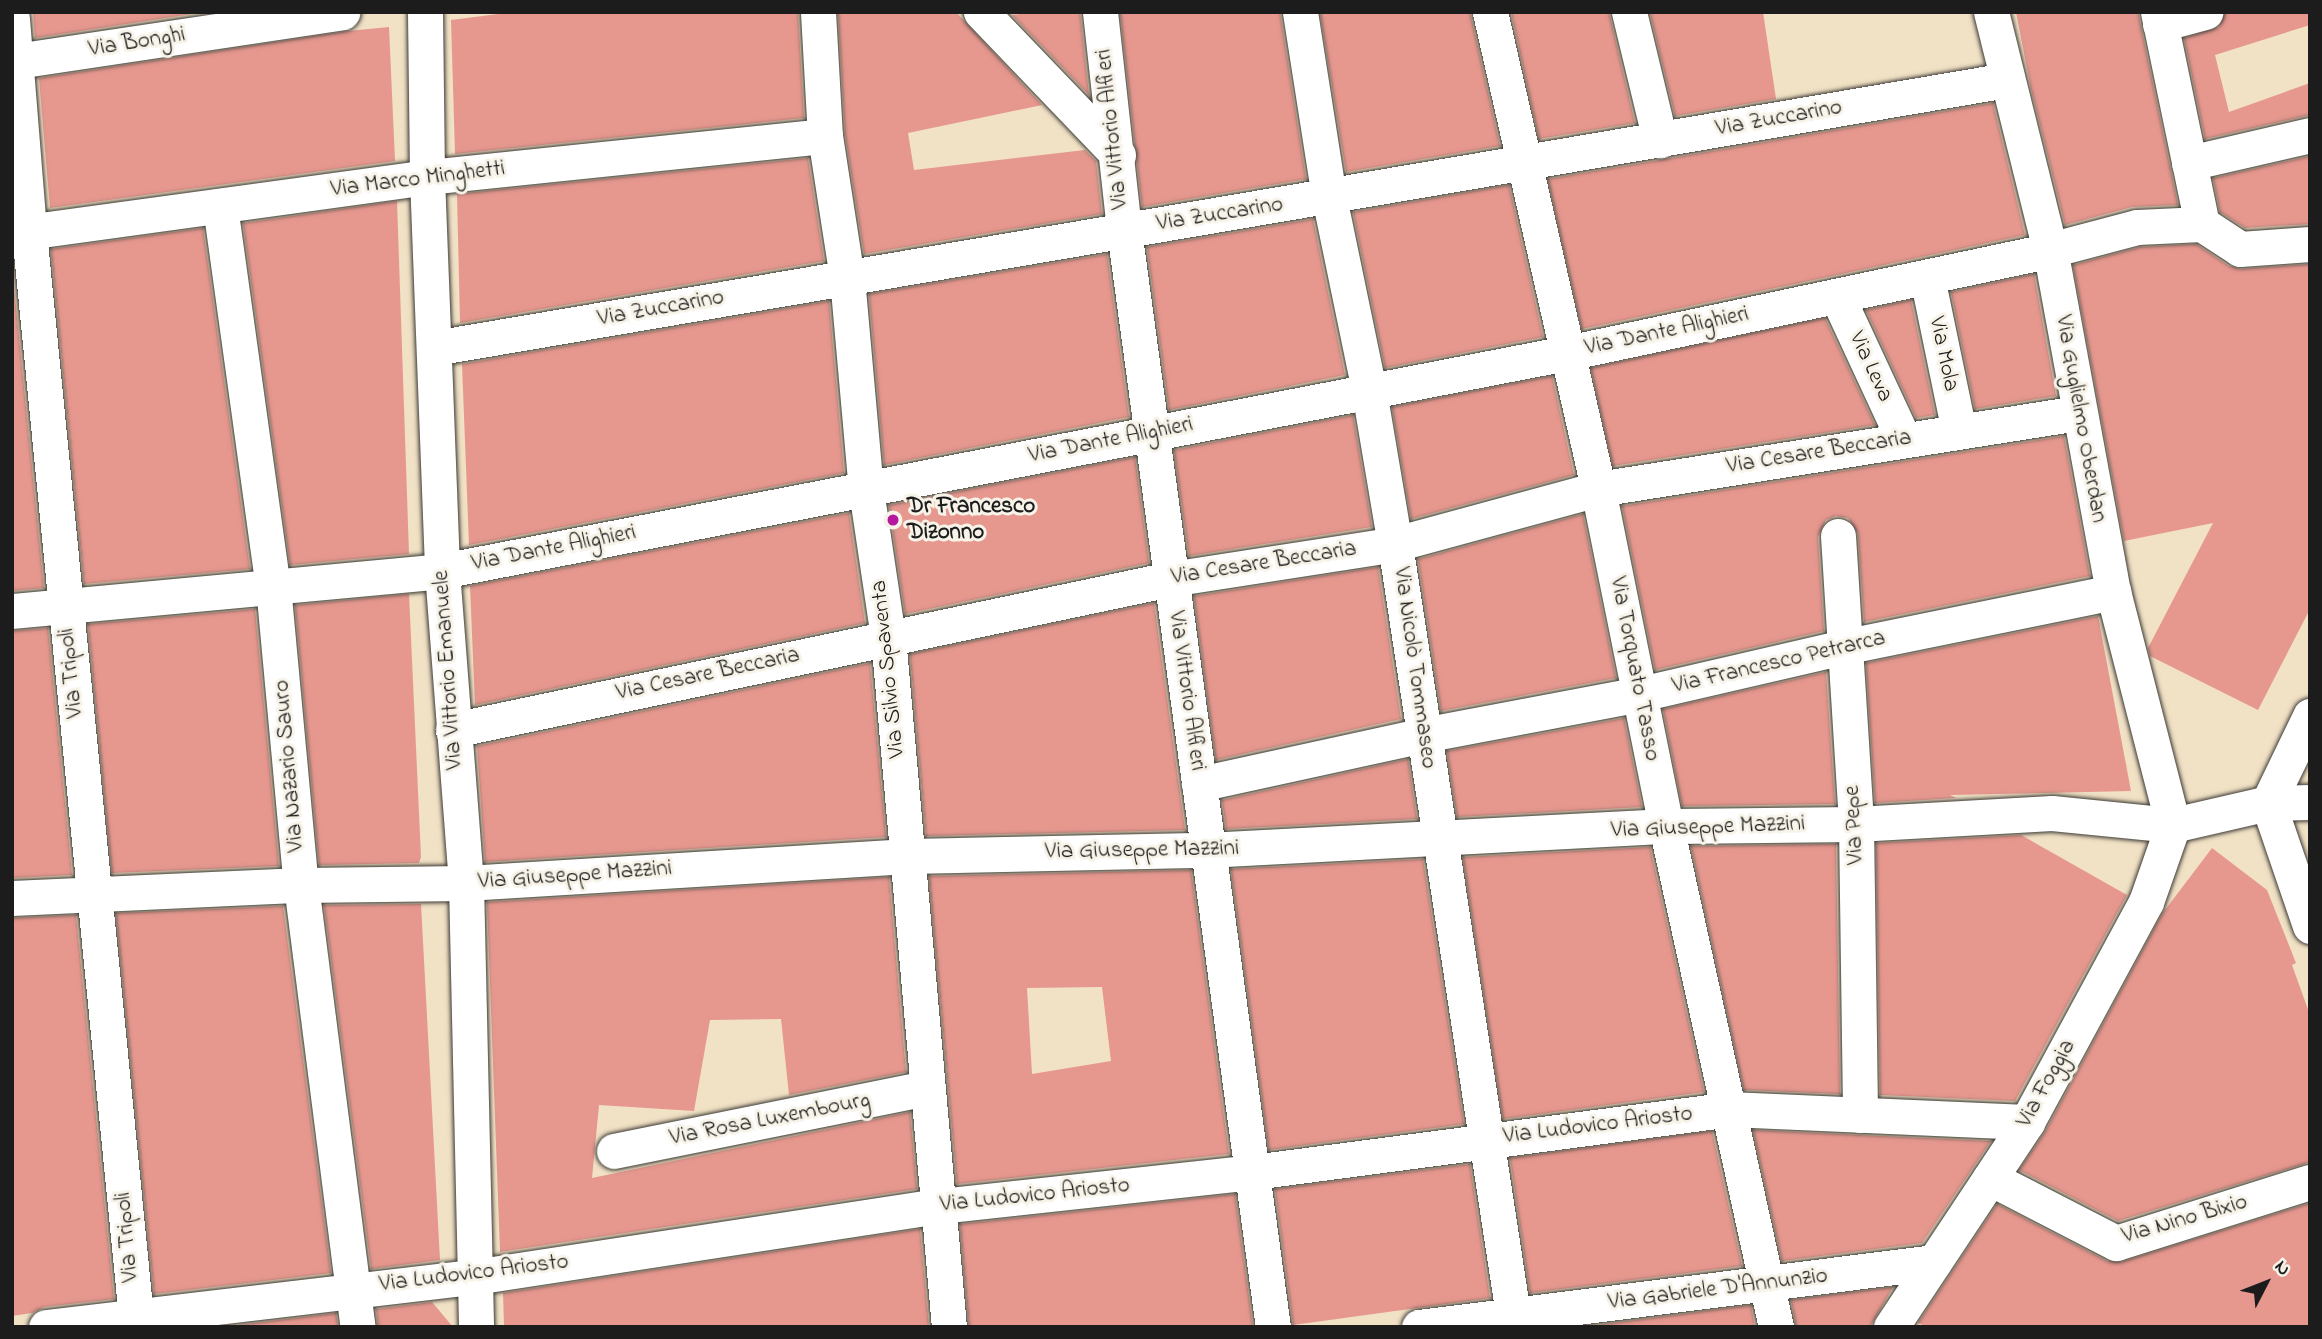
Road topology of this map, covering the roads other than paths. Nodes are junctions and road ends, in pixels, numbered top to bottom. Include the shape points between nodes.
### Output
1 (342, 12) edge
2 (425, 12) edge
3 (818, 12) edge
4 (981, 12) edge
5 (1100, 12) edge
6 (1300, 12) edge
7 (1490, 12) edge
8 (1629, 12) edge
9 (1991, 12) edge
10 (2205, 12) edge
11 (2159, 18) edge
12 (12, 19) edge
13 (16, 61) junction
14 (2007, 80) junction
15 (2310, 135) edge
16 (825, 136) junction
17 (1660, 140) junction
18 (1118, 155) junction
19 (1522, 161) junction
20 (2189, 163) junction
21 (427, 177) junction
22 (1329, 197) junction
23 (220, 206) junction
24 (2202, 224) junction
25 (1124, 230) junction
26 (20, 233) edge
27 (2310, 244) edge
28 (2050, 250) junction
29 (1927, 277) junction
30 (848, 278) junction
31 (1838, 296) junction
32 (434, 348) junction
33 (1567, 354) junction
34 (1369, 391) junction
35 (2078, 413) junction
36 (1959, 430) junction
37 (1154, 432) junction
38 (1903, 438) junction
39 (1598, 489) junction
40 (866, 490) junction
41 (1838, 536) dead end
42 (1395, 544) junction
43 (442, 571) junction
44 (1170, 579) junction
45 (273, 586) junction
46 (2113, 592) junction
47 (65, 606) junction
48 (12, 611) edge
49 (888, 637) junction
50 (1843, 647) junction
51 (1640, 694) junction
52 (2310, 716) edge
53 (453, 730) junction
54 (1423, 735) junction
55 (1199, 784) junction
56 (2310, 802) edge
57 (2269, 803) junction
58 (1856, 824) junction
59 (2173, 825) junction
60 (1666, 826) junction
61 (1440, 840) junction
62 (1206, 850) junction
63 (908, 856) junction
64 (466, 883) junction
65 (301, 885) junction
66 (96, 894) junction
67 (12, 898) edge
68 (2310, 926) edge
69 (926, 1088) junction
70 (1730, 1109) junction
71 (1860, 1115) junction
72 (2027, 1122) junction
73 (1488, 1140) junction
74 (614, 1151) dead end
75 (1253, 1172) junction
76 (1990, 1178) junction
77 (2310, 1182) edge
78 (940, 1206) junction
79 (1934, 1262) junction
80 (474, 1277) junction
81 (1766, 1284) junction
82 (354, 1289) junction
83 (136, 1321) edge
84 (1514, 1322) edge
85 (46, 1327) edge
86 (358, 1327) edge
87 (476, 1327) edge
88 (949, 1327) edge
89 (1273, 1327) edge
90 (1419, 1327) edge
91 (1776, 1327) edge
92 (1891, 1327) edge

1 - 13 street, Via Bonghi
2 - 21 street, Via Vittorio Emanuele
3 - 16 street, Via Silvio Spaventa
4 - 18 street
5 - 18 street, Via Vittorio Alfieri
6 - 22 street, Via Nicolò Tommaseo
7 - 19 street, Via Torquato Tasso
8 - 17 street
9 - 14 street, Via Guglielmo Oberdan
10 - 11 street
11 - 20 street
12 - 13 street, Via Tripoli
13 - 26 street, Via Tripoli
14 - 17 street, Via Zuccarino
14 - 28 street, Via Guglielmo Oberdan
15 - 20 street
16 - 21 street, Via Marco Minghetti
16 - 30 street, Via Silvio Spaventa
17 - 19 street, Via Zuccarino
18 - 25 street, Via Vittorio Alfieri
19 - 22 street, Via Zuccarino
19 - 33 street, Via Torquato Tasso
20 - 24 street
21 - 23 street, Via Marco Minghetti
21 - 32 street, Via Vittorio Emanuele
22 - 25 street, Via Zuccarino
22 - 34 street, Via Nicolò Tommaseo
23 - 26 street, Via Marco Minghetti
23 - 45 street, Via Nazario Sauro
24 - 27 street via 2240,249
24 - 28 street, Via Dante Alighieri via 2137,227
25 - 30 street, Via Zuccarino
25 - 37 street, Via Vittorio Alfieri
26 - 47 street, Via Tripoli
28 - 29 street, Via Dante Alighieri
28 - 35 street, Via Guglielmo Oberdan
29 - 31 street, Via Dante Alighieri
29 - 36 street, Via Mola
30 - 32 street, Via Zuccarino
30 - 40 street, Via Silvio Spaventa
31 - 33 street, Via Dante Alighieri
31 - 38 street, Via Leva
32 - 43 street, Via Vittorio Emanuele
33 - 34 street, Via Dante Alighieri
33 - 39 street, Via Torquato Tasso
34 - 37 street, Via Dante Alighieri
34 - 42 street, Via Nicolò Tommaseo
35 - 36 street, Via Cesare Beccaria
35 - 46 street, Via Guglielmo Oberdan
36 - 38 street, Via Cesare Beccaria
37 - 40 street, Via Dante Alighieri
37 - 44 street, Via Vittorio Alfieri
38 - 39 street, Via Cesare Beccaria
39 - 42 street, Via Cesare Beccaria
39 - 51 street, Via Torquato Tasso
40 - 43 street, Via Dante Alighieri
40 - 49 street, Via Silvio Spaventa
41 - 50 street, Via Pepe
42 - 44 street, Via Cesare Beccaria
42 - 54 street, Via Nicolò Tommaseo
43 - 45 street, Via Dante Alighieri
43 - 53 street, Via Vittorio Emanuele
44 - 49 street, Via Cesare Beccaria
44 - 55 street, Via Vittorio Alfieri
45 - 47 street, Via Dante Alighieri
45 - 65 street, Via Nazario Sauro
46 - 50 street, Via Francesco Petrarca
46 - 59 street, Via Guglielmo Oberdan
47 - 48 street, Via Dante Alighieri
47 - 66 street, Via Tripoli
49 - 53 street, Via Cesare Beccaria
49 - 63 street, Via Silvio Spaventa
50 - 51 street, Via Francesco Petrarca
50 - 58 street, Via Pepe
51 - 54 street, Via Francesco Petrarca
51 - 60 street, Via Torquato Tasso
52 - 57 street
53 - 64 street, Via Vittorio Emanuele
54 - 55 street, Via Francesco Petrarca
54 - 61 street, Via Nicolò Tommaseo
55 - 62 street, Via Vittorio Alfieri
56 - 57 street, Via Giuseppe Mazzini
57 - 59 street, Via Giuseppe Mazzini
57 - 68 street
58 - 59 street, Via Giuseppe Mazzini via 2052,813
58 - 60 street, Via Giuseppe Mazzini
58 - 71 street, Via Pepe
59 - 72 street, Via Foggia via 2146,902
60 - 61 street, Via Giuseppe Mazzini
60 - 70 street, Via Torquato Tasso
61 - 62 street, Via Giuseppe Mazzini
61 - 73 street, Via Nicolò Tommaseo
62 - 63 street, Via Giuseppe Mazzini
62 - 75 street, Via Vittorio Alfieri
63 - 64 street, Via Giuseppe Mazzini
63 - 69 street, Via Silvio Spaventa
64 - 65 street, Via Giuseppe Mazzini
64 - 80 street, Via Vittorio Emanuele
65 - 66 street, Via Giuseppe Mazzini
65 - 82 street, Via Nazario Sauro
66 - 67 street, Via Giuseppe Mazzini
66 - 83 street, Via Tripoli
69 - 74 street, Via Rosa Luxembourg
69 - 78 street, Via Silvio Spaventa
70 - 71 street, Via Ludovico Ariosto
70 - 73 street, Via Ludovico Ariosto
70 - 81 street, Via Torquato Tasso
71 - 72 street, Via Ludovico Ariosto
72 - 76 street, Via Foggia
73 - 75 street, Via Ludovico Ariosto
73 - 84 street, Via Nicolò Tommaseo
75 - 78 street, Via Ludovico Ariosto
75 - 89 street, Via Vittorio Alfieri
76 - 77 street, Via Nino Bixio via 2116,1243
76 - 79 street, Via Foggia
78 - 80 street, Via Ludovico Ariosto
78 - 88 street, Via Silvio Spaventa
79 - 81 street, Via Gabriele D'Annunzio
79 - 92 street, Via Foggia
80 - 82 street, Via Ludovico Ariosto
80 - 87 street, Via Vittorio Emanuele
81 - 84 street, Via Gabriele D'Annunzio
81 - 91 street, Via Torquato Tasso
82 - 83 street, Via Ludovico Ariosto
82 - 86 street, Via Nazario Sauro
83 - 85 street, Via Ludovico Ariosto
84 - 90 street, Via Gabriele D'Annunzio

